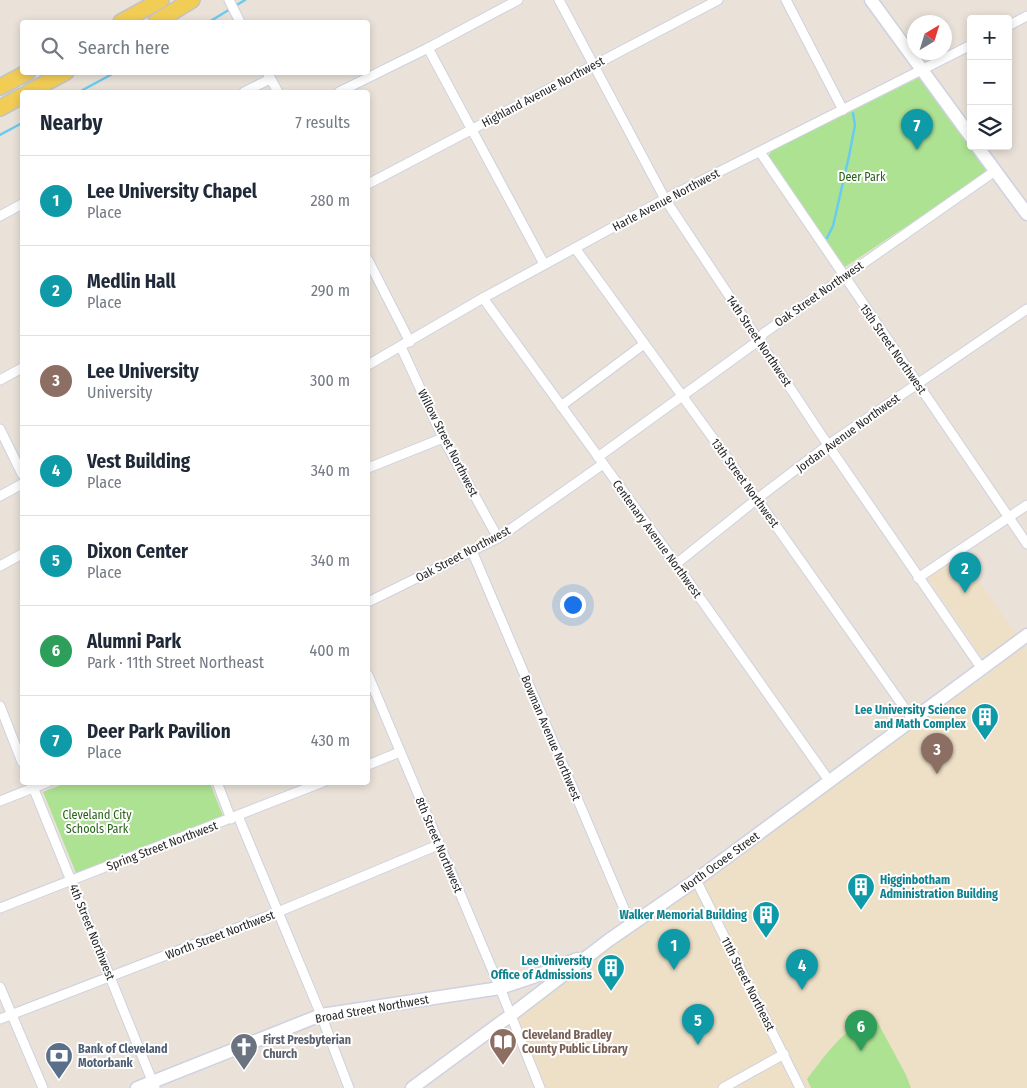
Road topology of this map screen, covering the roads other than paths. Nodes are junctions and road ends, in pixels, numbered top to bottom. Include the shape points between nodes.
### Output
1 (161, 0) edge
2 (192, 0) edge
3 (229, 0) edge
4 (518, 0) edge
5 (559, 0) edge
6 (718, 0) edge
7 (786, 0) edge
8 (871, 0) edge
9 (1027, 16) edge
10 (125, 20) edge
11 (159, 20) edge
12 (239, 20) edge
13 (1012, 24) edge
14 (967, 47) edge
15 (428, 48) junction
16 (594, 66) junction
17 (922, 70) junction
18 (23, 75) edge
19 (60, 75) edge
20 (269, 76) edge
21 (0, 88) edge
22 (33, 90) edge
23 (247, 90) edge
24 (277, 90) edge
25 (343, 90) edge
26 (20, 97) edge
27 (0, 108) edge
28 (843, 110) junction
29 (472, 129) junction
30 (967, 132) edge
31 (980, 150) edge
32 (760, 152) junction
33 (995, 170) junction
34 (370, 183) edge
35 (665, 199) junction
36 (20, 205) edge
37 (1027, 214) edge
38 (0, 216) edge
39 (575, 248) junction
40 (370, 264) edge
41 (544, 264) junction
42 (844, 278) junction
43 (482, 298) junction
44 (1027, 309) edge
45 (758, 341) junction
46 (410, 342) junction
47 (644, 344) junction
48 (401, 347) junction
49 (370, 364) edge
50 (20, 369) edge
51 (0, 380) edge
52 (917, 384) junction
53 (681, 396) junction
54 (561, 406) junction
55 (0, 429) edge
56 (443, 438) junction
57 (828, 445) junction
58 (600, 460) junction
59 (370, 467) edge
60 (20, 470) edge
61 (20, 485) edge
62 (0, 496) edge
63 (757, 499) junction
64 (1027, 505) edge
65 (1008, 517) junction
66 (498, 538) junction
67 (1027, 544) edge
68 (472, 551) junction
69 (20, 555) edge
70 (676, 564) junction
71 (0, 566) edge
72 (918, 578) junction
73 (370, 601) edge
74 (1026, 639) edge
75 (982, 669) junction
76 (370, 680) edge
77 (0, 706) edge
78 (913, 720) junction
79 (400, 752) junction
80 (20, 757) edge
81 (370, 764) edge
82 (830, 782) junction
83 (32, 785) edge
84 (218, 785) edge
85 (316, 785) edge
86 (0, 801) edge
87 (235, 818) junction
88 (438, 845) junction
89 (71, 880) junction
90 (696, 880) junction
91 (0, 908) edge
92 (278, 912) junction
93 (631, 925) junction
94 (609, 940) junction
95 (110, 977) junction
96 (0, 987) edge
97 (500, 988) junction
98 (12, 1015) junction
99 (321, 1015) junction
100 (511, 1015) junction
101 (0, 1019) edge
102 (784, 1054) junction
103 (153, 1085) edge
104 (42, 1088) edge
105 (137, 1088) edge
106 (350, 1088) edge
107 (412, 1088) edge
108 (540, 1088) edge
109 (723, 1088) edge
110 (800, 1088) edge

1 - 10 main road
2 - 11 main road
3 - 12 street
4 - 15 street
5 - 16 street, 14th Street Northwest
6 - 16 street, Highland Avenue Northwest
7 - 28 street
8 - 17 main road
9 - 13 street
14 - 17 street, Harle Avenue Northwest
15 - 25 street
15 - 29 street
16 - 29 street, Highland Avenue Northwest
16 - 35 street, 14th Street Northwest
17 - 28 street, Harle Avenue Northwest
17 - 30 main road
18 - 21 main road
19 - 22 main road
20 - 23 street
20 - 24 street
26 - 27 main road
28 - 32 street, Harle Avenue Northwest
29 - 34 street, Highland Avenue Northwest
29 - 41 street
31 - 33 main road
32 - 35 street, Harle Avenue Northwest
32 - 42 street, 15th Street Northwest
33 - 37 main road
33 - 42 street, Oak Street Northwest
35 - 39 street, Harle Avenue Northwest
35 - 45 street, 14th Street Northwest
36 - 38 street
39 - 41 street, Harle Avenue Northwest
39 - 47 street, 13th Street Northwest
40 - 46 street
41 - 43 street, Harle Avenue Northwest
42 - 45 street, Oak Street Northwest via 764,333
42 - 52 street, 15th Street Northwest
43 - 46 street, Harle Avenue Northwest
43 - 54 street, Centenary Avenue Northwest
44 - 52 street, Jordan Avenue Northwest
45 - 53 street, Oak Street Northwest
45 - 57 street, 14th Street Northwest
46 - 48 street, Harle Avenue Northwest
47 - 53 street, 13th Street Northwest
47 - 54 street
48 - 49 street, Harle Avenue Northwest
48 - 56 street, Willow Street Northwest
50 - 51 street
52 - 57 street, Jordan Avenue Northwest
52 - 65 street, 15th Street Northwest
53 - 58 street, Oak Street Northwest
53 - 63 street, 13th Street Northwest
54 - 58 street, Centenary Avenue Northwest
55 - 60 street
56 - 59 street
56 - 66 street, Willow Street Northwest
57 - 63 street, Jordan Avenue Northwest
57 - 72 street, 14th Street Northwest
58 - 66 street, Oak Street Northwest
58 - 70 street, Centenary Avenue Northwest
61 - 62 street
63 - 70 street, Jordan Avenue Northwest
63 - 78 street, 13th Street Northwest
64 - 65 street
65 - 67 street, 15th Street Northwest
65 - 72 street
66 - 68 street, Oak Street Northwest
68 - 73 street, Oak Street Northwest
68 - 93 street, Bowman Avenue Northwest
69 - 71 street
70 - 82 street, Centenary Avenue Northwest
72 - 75 street, 14th Street Northwest
74 - 75 main road, North Ocoee Street
75 - 78 main road, North Ocoee Street
76 - 79 street, 8th Street Northwest
77 - 80 street
78 - 82 main road, North Ocoee Street
79 - 81 street
79 - 88 street, 8th Street Northwest
82 - 90 main road, North Ocoee Street
83 - 86 street
83 - 89 street, 4th Street Northwest
84 - 87 street
85 - 87 street, Spring Street Northwest
87 - 89 street, Spring Street Northwest
87 - 92 street
88 - 92 street, Worth Street Northwest
88 - 97 street, 8th Street Northwest
89 - 91 street, Spring Street Northwest
89 - 95 street, 4th Street Northwest
90 - 93 main road, North Ocoee Street
90 - 102 street, 11th Street Northeast
92 - 95 street, Worth Street Northwest
92 - 99 street
93 - 94 main road, North Ocoee Street
94 - 97 main road, Broad Street Northwest via 572,961
94 - 100 main road, North Ocoee Street
95 - 98 street, Worth Street Northwest
95 - 103 street, 4th Street Northwest
96 - 98 street
97 - 99 main road, Broad Street Northwest
97 - 100 street, 8th Street Northwest
98 - 101 street, Worth Street Northwest
98 - 104 street
99 - 103 main road, Broad Street Northwest
99 - 106 street
100 - 107 main road, North Ocoee Street
100 - 108 street, 8th Street Northwest
102 - 109 street
102 - 110 street, 11th Street Northeast
103 - 105 main road, Broad Street Northwest

